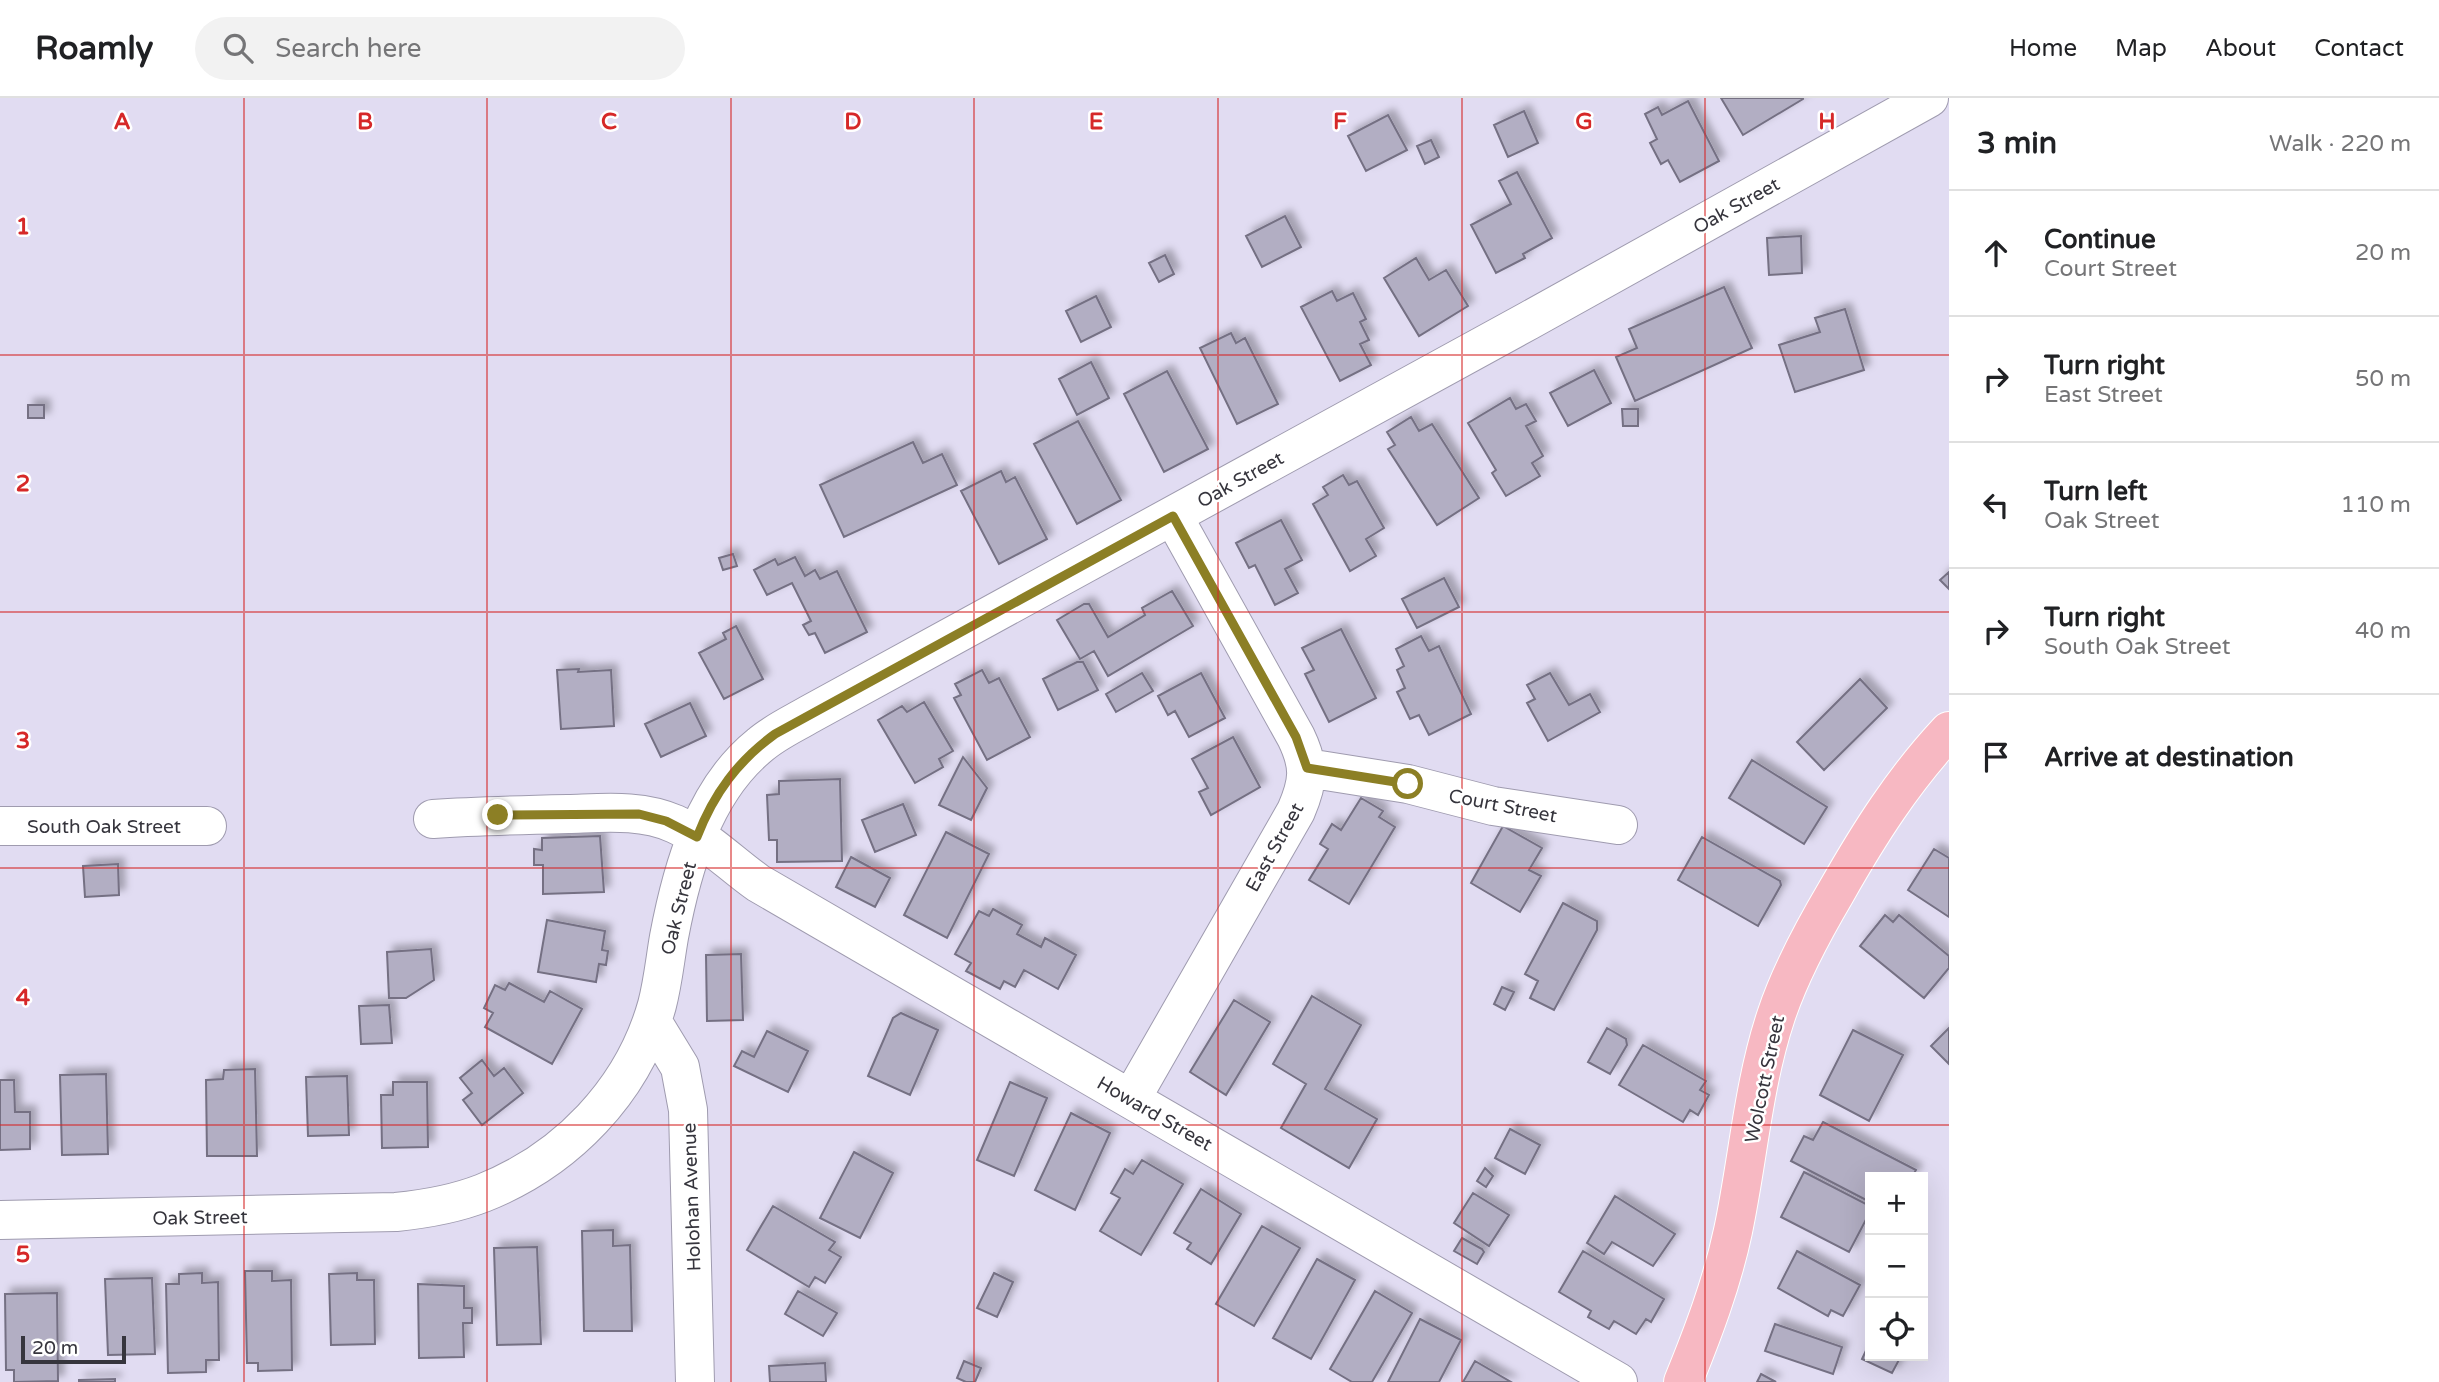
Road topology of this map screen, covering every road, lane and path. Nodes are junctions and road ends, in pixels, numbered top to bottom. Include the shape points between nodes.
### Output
1 (1929, 98) edge
2 (1173, 516) junction
3 (1949, 731) edge
4 (1307, 768) junction
5 (433, 819) dead end
6 (1618, 825) dead end
7 (0, 826) edge
8 (207, 826) dead end
9 (697, 837) junction
10 (652, 1021) junction
11 (1131, 1099) junction
12 (0, 1220) edge
13 (695, 1382) edge
14 (1618, 1382) edge
15 (1683, 1382) edge

1 - 2 street, Oak Street
2 - 4 street via 1296,737
2 - 9 street, Oak Street via 775,734 733,771
3 - 15 main road, Wolcott Street via 1870,832 1787,986 1763,1065 1733,1233 1719,1286
4 - 6 street, Court Street via 1408,784 1493,806
4 - 11 street, East Street via 1296,811
5 - 9 street via 626,813 666,821
7 - 8 street, South Oak Street
9 - 10 street, Oak Street via 676,905
9 - 11 street, Howard Street via 758,883
10 - 12 street, Oak Street via 621,1083 582,1130 527,1172 454,1202 396,1212
10 - 13 street, Holohan Avenue via 680,1067 688,1110
11 - 14 street, Howard Street

